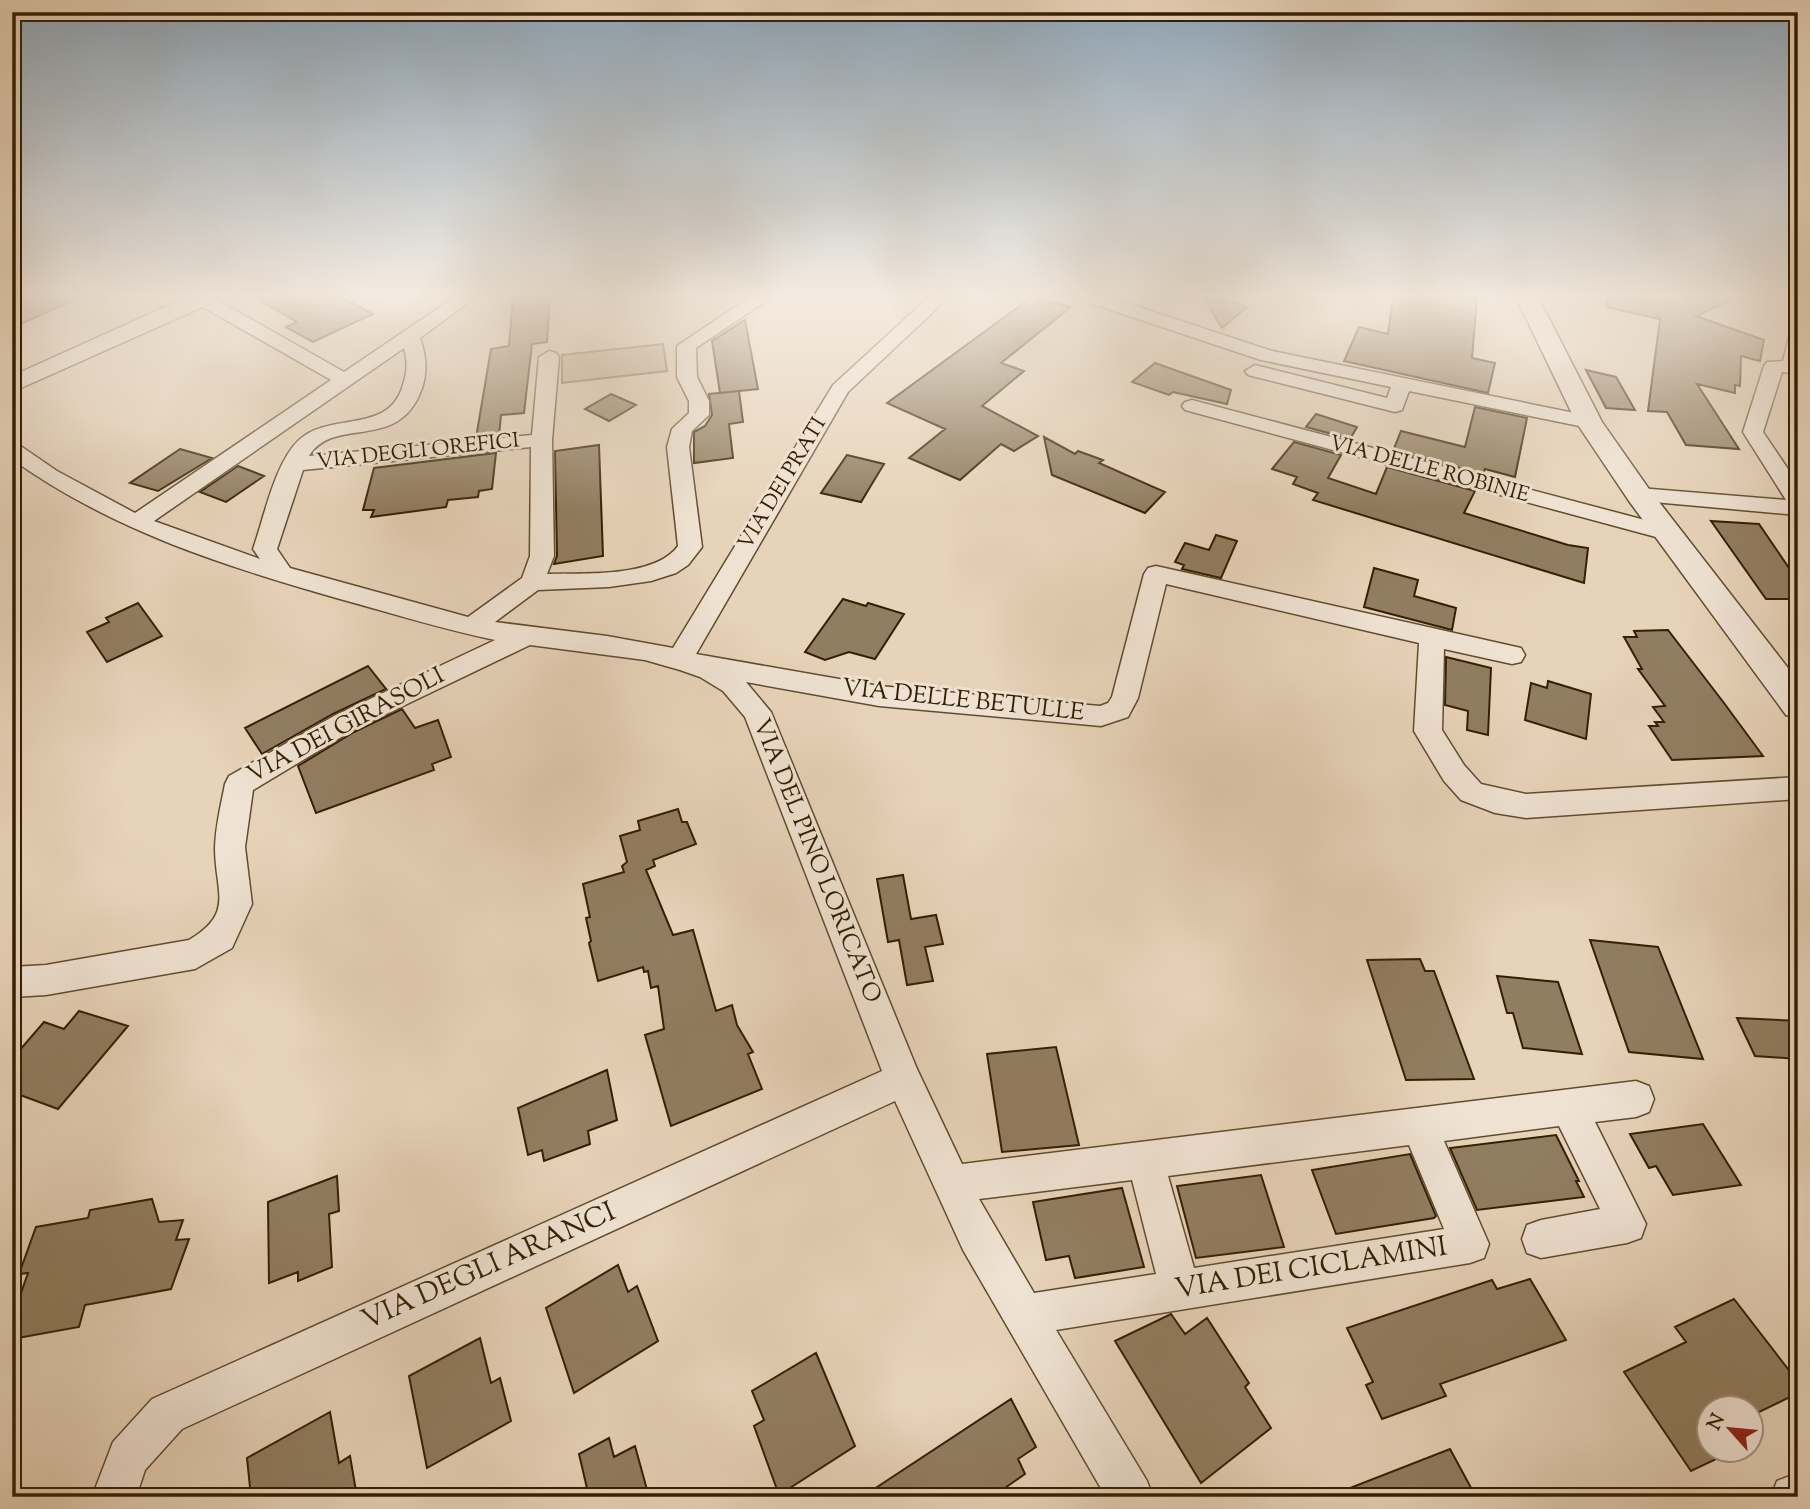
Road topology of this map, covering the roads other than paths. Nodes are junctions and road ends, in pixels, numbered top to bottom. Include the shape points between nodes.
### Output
1 (51, 367) edge
2 (323, 367) edge
3 (364, 367) edge
4 (418, 367) edge
5 (548, 367) edge
6 (687, 367) edge
7 (861, 367) edge
8 (1252, 367) edge
9 (1562, 367) edge
10 (1774, 367) edge
11 (345, 380) junction
12 (12, 385) edge
13 (1192, 406) dead end
14 (1589, 422) junction
15 (542, 440) junction
16 (12, 449) edge
17 (295, 464) junction
18 (1639, 495) junction
19 (1798, 502) edge
20 (1798, 508) edge
21 (138, 521) junction
22 (1667, 533) junction
23 (282, 575) junction
24 (532, 582) junction
25 (472, 627) junction
26 (526, 636) junction
27 (1432, 637) junction
28 (1512, 655) dead end
29 (679, 660) junction
30 (1786, 678) edge
31 (1798, 706) edge
32 (1798, 788) edge
33 (12, 982) edge
34 (903, 1079) junction
35 (1636, 1099) dead end
36 (1569, 1108) junction
37 (1419, 1126) junction
38 (1145, 1158) junction
39 (952, 1184) junction
40 (1541, 1239) dead end
41 (1180, 1290) junction
42 (1025, 1315) junction
43 (114, 1497) edge
44 (1131, 1497) edge

1 - 12 street
2 - 11 street
3 - 11 street
4 - 17 street via 408,402 396,416 379,425 324,433 305,445
5 - 15 street
6 - 24 street via 699,401 699,415 682,429 678,447 690,547 679,561 655,572 600,580
7 - 29 street, VIA DEI PRATI via 840,389
8 - 14 street via 1255,372 1395,406 1402,383
9 - 14 street
10 - 19 street via 1753,432
11 - 21 street
13 - 22 street, VIA DELLE ROBINIE
14 - 18 street
15 - 17 street, VIA DEGLI OREFICI
15 - 24 street via 541,556
16 - 21 street, VIA DEL PINO LORICATO via 45,475
17 - 23 street via 265,549
18 - 20 street
18 - 22 street
21 - 23 street, VIA DEL PINO LORICATO via 199,549
22 - 30 street
23 - 25 street, VIA DEL PINO LORICATO
24 - 25 street
25 - 26 street, VIA DEL PINO LORICATO
26 - 29 street, VIA DEL PINO LORICATO
26 - 33 street, VIA DEI GIRASOLI via 428,680 239,784 230,847 236,904 221,938 195,954
27 - 28 street, VIA DELLE BETULLE
27 - 29 street, VIA DELLE BETULLE via 1156,574 1125,698 1118,710 1101,716 879,696
27 - 32 street via 1428,731 1471,792 1495,802 1526,806
29 - 34 street, VIA DEL PINO LORICATO via 732,683 757,712
30 - 31 street
34 - 39 street, VIA DEL PINO LORICATO
34 - 43 street, VIA DEGLI ARANCI via 167,1414 128,1457
35 - 36 street
36 - 37 street
36 - 40 street via 1627,1224
37 - 38 street
37 - 41 street, VIA DEI CICLAMINI via 1470,1244
38 - 39 street
38 - 41 street
39 - 42 street, VIA DEL PINO LORICATO
41 - 42 street, VIA DEI CICLAMINI
42 - 44 street, VIA DEL PINO LORICATO

